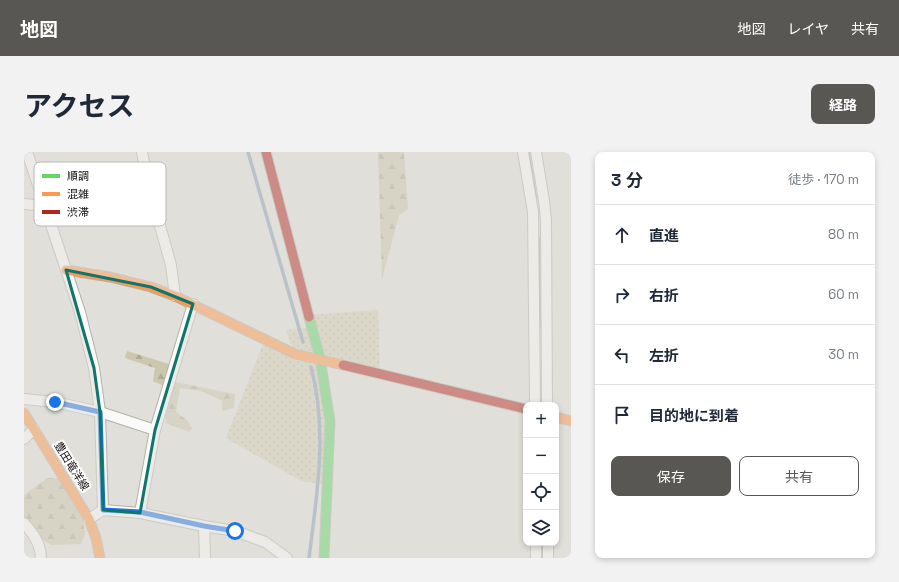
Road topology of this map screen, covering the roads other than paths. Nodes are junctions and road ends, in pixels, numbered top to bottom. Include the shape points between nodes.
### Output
1 (27, 152) edge
2 (142, 152) edge
3 (269, 152) edge
4 (523, 152) edge
5 (536, 152) edge
6 (144, 162) edge
7 (34, 173) edge
8 (24, 204) edge
9 (34, 205) edge
10 (52, 226) edge
11 (160, 226) edge
12 (66, 270) junction
13 (175, 296) junction
14 (193, 304) junction
15 (320, 359) junction
16 (24, 399) edge
17 (535, 402) edge
18 (547, 402) edge
19 (523, 408) edge
20 (24, 412) edge
21 (100, 412) junction
22 (559, 418) edge
23 (571, 421) edge
24 (34, 429) junction
25 (155, 430) junction
26 (24, 439) edge
27 (103, 510) junction
28 (140, 512) junction
29 (89, 519) junction
30 (24, 522) edge
31 (204, 526) junction
32 (536, 546) edge
33 (548, 546) edge
34 (42, 556) edge
35 (100, 558) edge
36 (205, 558) edge
37 (287, 558) edge
38 (324, 558) edge
39 (536, 558) edge
40 (548, 558) edge

1 - 7 street
2 - 6 street
3 - 15 street
4 - 17 street via 533,212
5 - 18 street via 546,220
8 - 9 street
10 - 12 street
11 - 13 street via 171,265
12 - 13 street via 110,277
12 - 21 street via 94,368
13 - 14 street
14 - 15 street via 295,354
14 - 25 street
15 - 19 street
15 - 38 street via 330,421
16 - 21 street via 55,402
20 - 24 street, 豊田竜洋線
21 - 25 street
21 - 27 street
22 - 23 street
24 - 26 street
24 - 29 street, 豊田竜洋線
25 - 28 street
27 - 28 street
27 - 29 street
28 - 31 street
29 - 35 street, 豊田竜洋線
30 - 34 street via 34,534
31 - 36 street
31 - 37 street via 235,531 265,542
32 - 39 street
33 - 40 street

